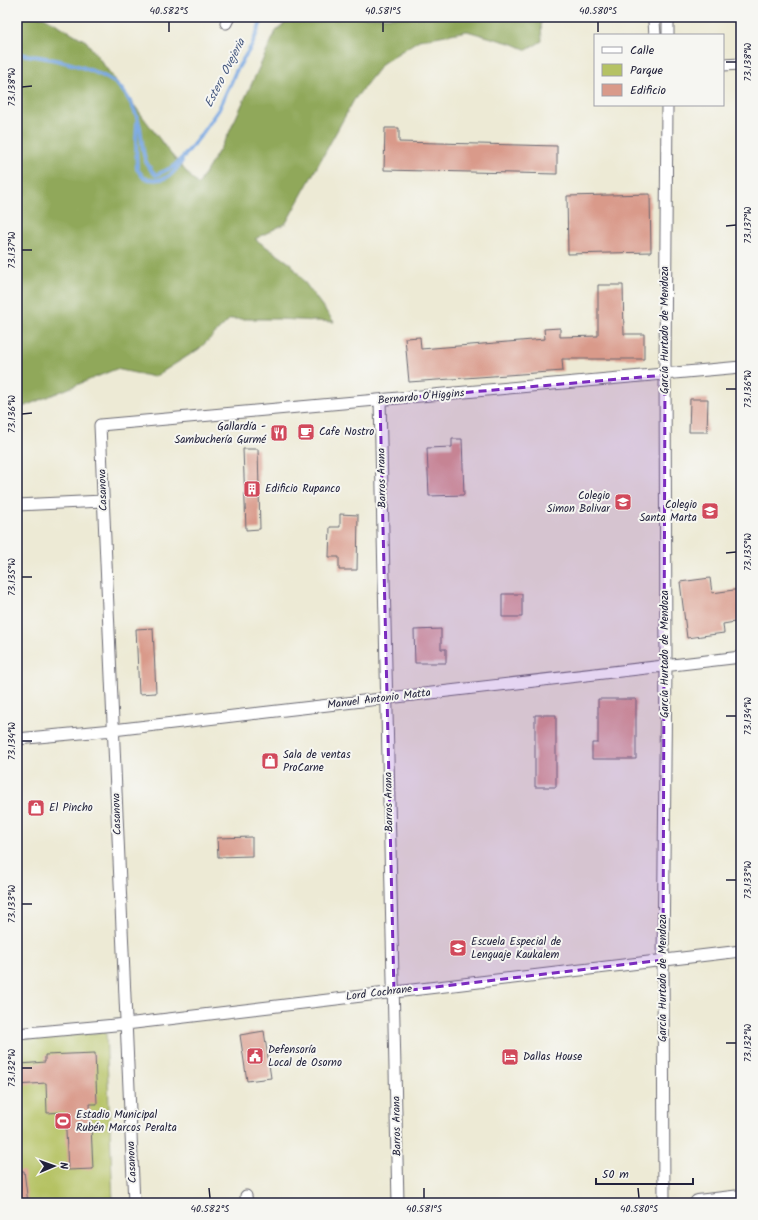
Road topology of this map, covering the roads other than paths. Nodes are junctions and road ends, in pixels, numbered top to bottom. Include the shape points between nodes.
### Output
1 (668, 17) edge
2 (654, 22) dead end
3 (655, 34) edge
4 (668, 34) edge
5 (741, 64) edge
6 (724, 65) edge
7 (667, 106) edge
8 (741, 367) edge
9 (665, 375) junction
10 (380, 400) junction
11 (100, 425) joint
12 (103, 501) junction
13 (17, 505) edge
14 (741, 657) edge
15 (666, 666) junction
16 (387, 698) junction
17 (113, 730) junction
18 (17, 739) edge
19 (741, 952) edge
20 (663, 960) junction
21 (394, 992) junction
22 (126, 1024) junction
23 (17, 1034) edge
24 (741, 1198) edge
25 (134, 1203) edge
26 (398, 1203) edge
27 (664, 1203) edge
28 (698, 1203) edge

1 - 4 street
2 - 3 street
5 - 6 street
7 - 9 street, García Hurtado de Mendoza
8 - 9 street, Bernardo O'Higgins
9 - 10 street, Bernardo O'Higgins
9 - 15 street, García Hurtado de Mendoza
10 - 11 street, Bernardo O'Higgins
10 - 16 street, Barros Arana
11 - 12 street, Casanova
12 - 13 street
12 - 17 street, Casanova
14 - 15 street, Manuel Antonio Matta
15 - 16 street, Manuel Antonio Matta
15 - 20 street, García Hurtado de Mendoza
16 - 17 street, Manuel Antonio Matta
16 - 21 street, Barros Arana
17 - 18 street, Manuel Antonio Matta
17 - 22 street, Casanova
19 - 20 street, Lord Cochrane
20 - 21 street, Lord Cochrane
20 - 27 street, García Hurtado de Mendoza
21 - 22 street, Lord Cochrane
21 - 26 street, Barros Arana
22 - 23 street, Lord Cochrane
22 - 25 street, Casanova
24 - 28 main road

